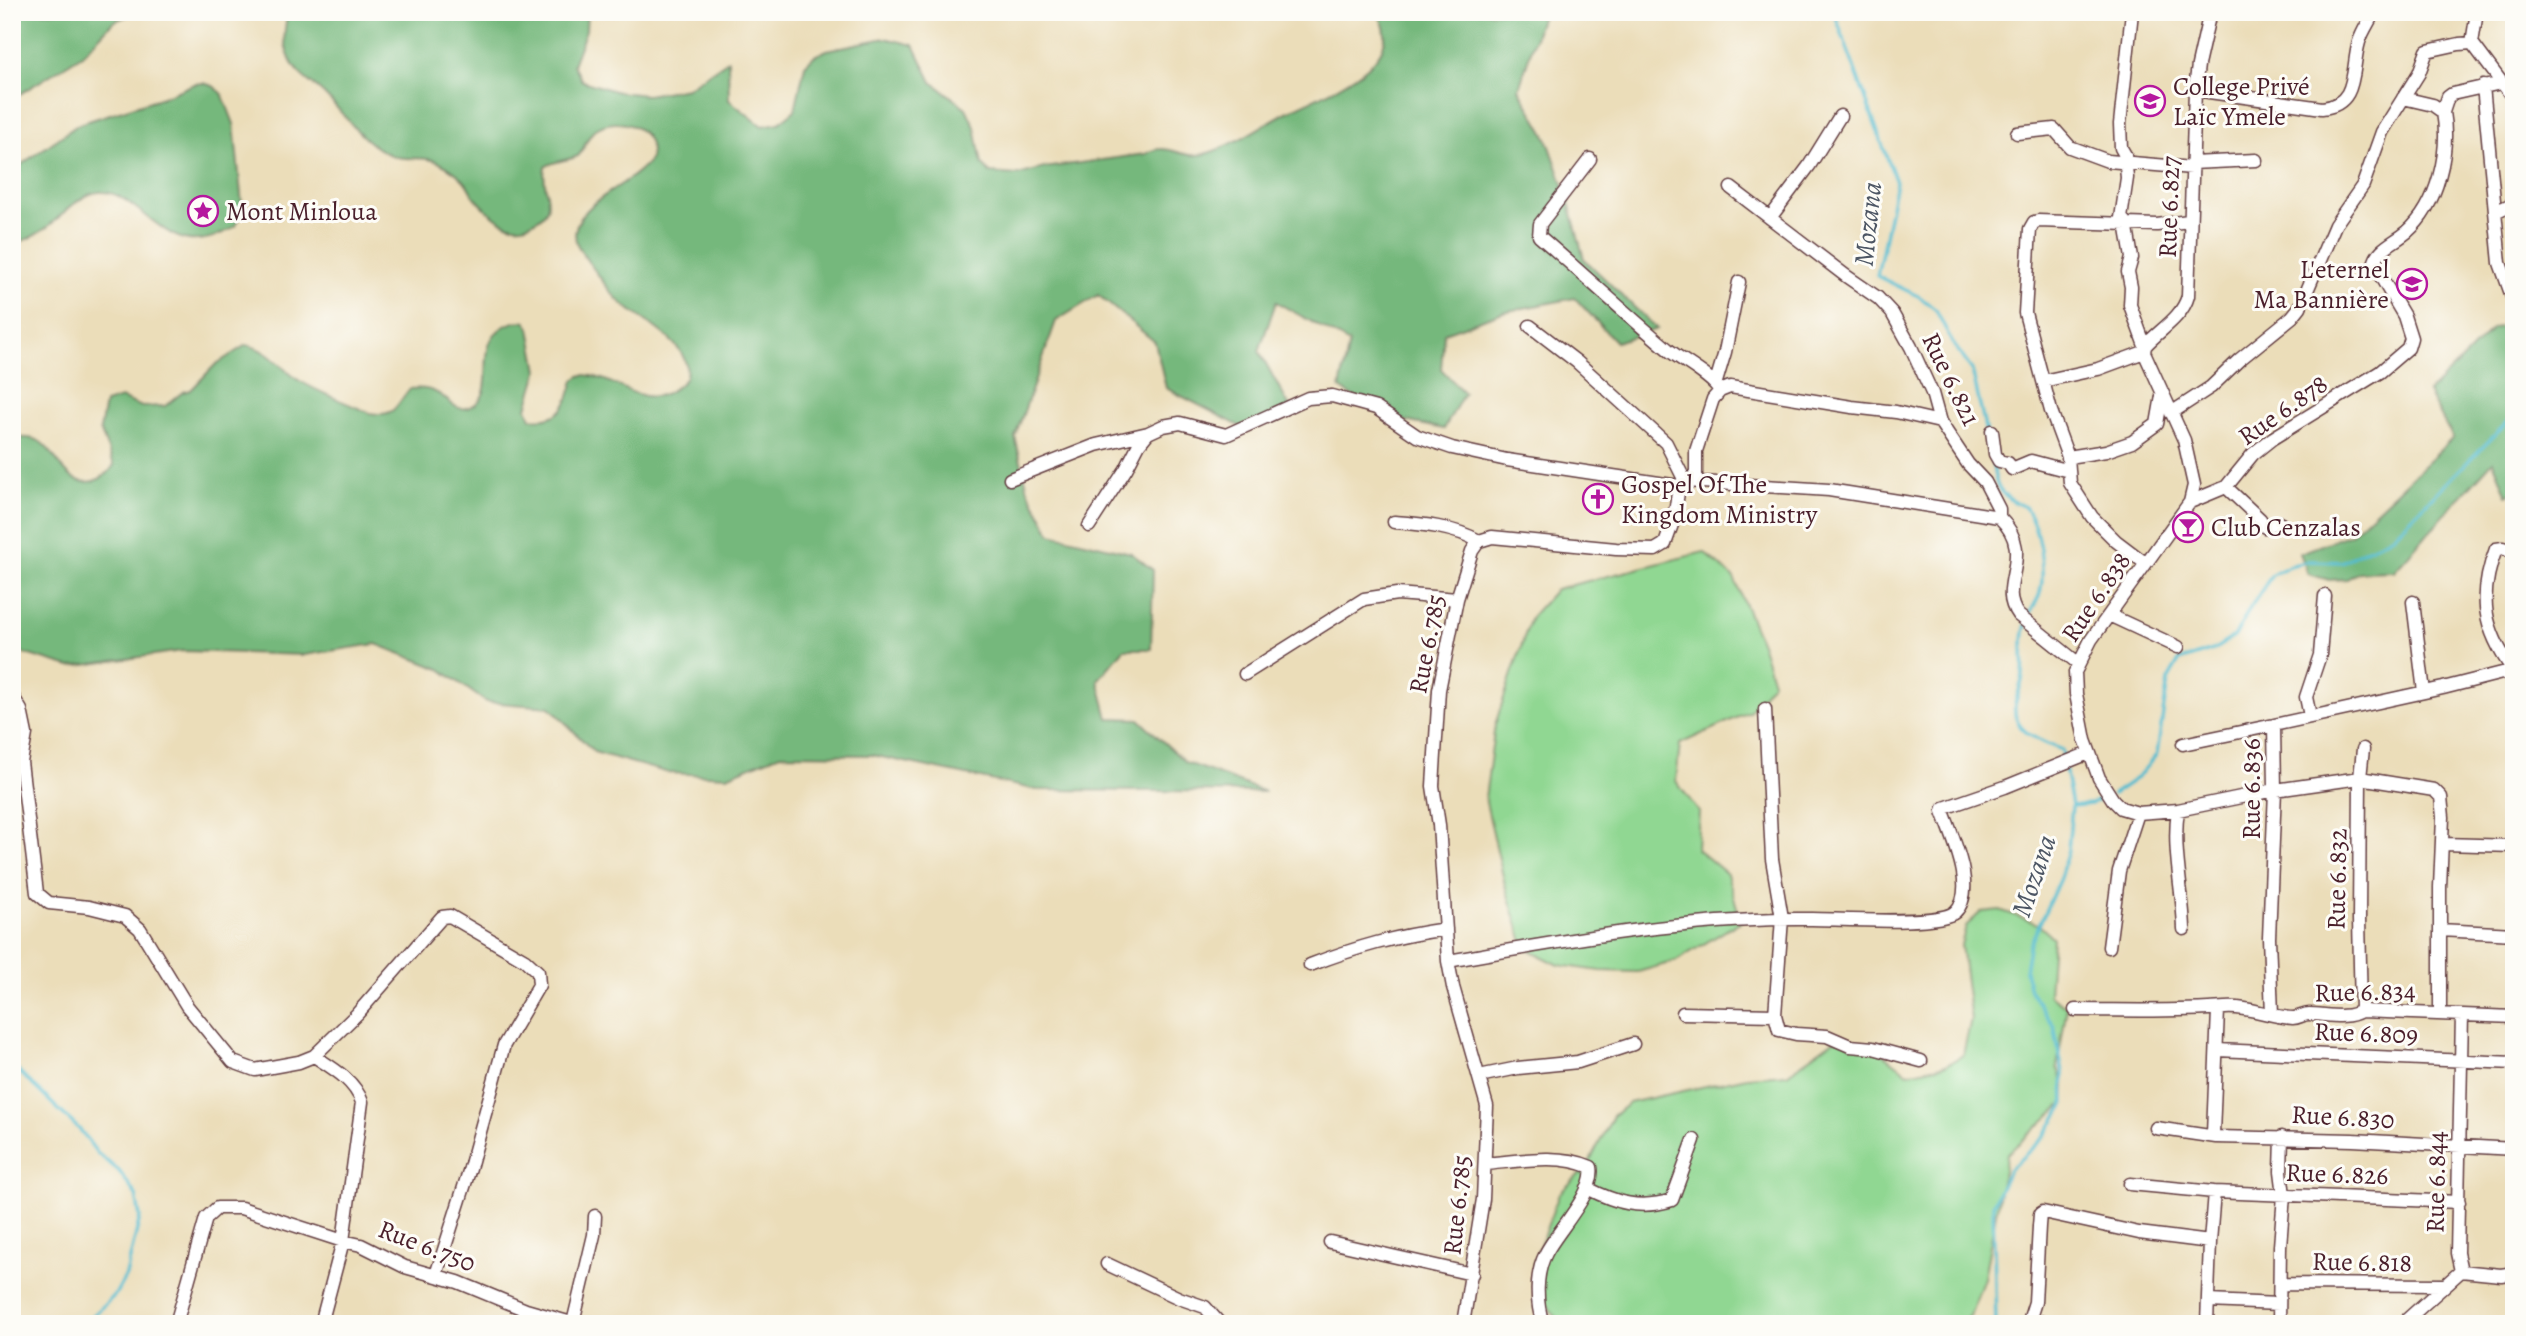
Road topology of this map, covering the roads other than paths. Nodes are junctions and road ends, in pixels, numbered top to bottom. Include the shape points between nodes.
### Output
1 (2132, 12) edge
2 (2210, 12) edge
3 (2374, 12) edge
4 (2477, 12) edge
5 (2472, 43) junction
6 (2501, 83) junction
7 (2483, 86) junction
8 (2195, 90) junction
9 (2403, 98) junction
10 (2514, 99) edge
11 (2443, 112) junction
12 (1840, 116) dead end
13 (2017, 133) dead end
14 (1590, 159) dead end
15 (2256, 160) dead end
16 (2127, 164) junction
17 (2192, 166) junction
18 (1731, 188) dead end
19 (2514, 203) edge
20 (2495, 212) junction
21 (1770, 218) junction
22 (2189, 221) junction
23 (2126, 223) junction
24 (1739, 282) dead end
25 (2514, 302) edge
26 (1530, 326) dead end
27 (2144, 349) junction
28 (2043, 380) junction
29 (1718, 387) junction
30 (2162, 395) junction
31 (2171, 413) junction
32 (1940, 422) junction
33 (1992, 431) dead end
34 (1148, 433) junction
35 (2068, 457) junction
36 (2069, 471) junction
37 (1010, 479) dead end
38 (1687, 482) junction
39 (2225, 487) junction
40 (2190, 502) junction
41 (1999, 517) junction
42 (1394, 522) dead end
43 (2281, 524) dead end
44 (1089, 526) dead end
45 (1479, 541) junction
46 (2514, 553) edge
47 (2145, 563) junction
48 (2325, 596) dead end
49 (1457, 599) junction
50 (2413, 602) dead end
51 (2109, 615) junction
52 (2178, 647) dead end
53 (2079, 664) junction
54 (2513, 670) edge
55 (1245, 674) dead end
56 (2424, 692) junction
57 (12, 695) edge
58 (1765, 709) dead end
59 (2310, 716) junction
60 (2274, 726) junction
61 (2183, 744) dead end
62 (2362, 749) dead end
63 (2090, 753) junction
64 (2360, 778) junction
65 (2275, 790) junction
66 (2178, 810) junction
67 (2138, 813) junction
68 (2443, 844) junction
69 (2514, 846) edge
70 (1782, 918) junction
71 (1446, 929) junction
72 (2183, 929) dead end
73 (2440, 930) junction
74 (2514, 934) edge
75 (2109, 947) dead end
76 (1448, 961) junction
77 (1310, 965) dead end
78 (2075, 1010) dead end
79 (2218, 1010) junction
80 (2361, 1011) junction
81 (1682, 1013) dead end
82 (2272, 1014) junction
83 (2440, 1014) junction
84 (1775, 1015) junction
85 (2462, 1015) junction
86 (2514, 1017) edge
87 (1633, 1044) dead end
88 (2217, 1049) junction
89 (314, 1056) junction
90 (2462, 1059) junction
91 (1922, 1061) dead end
92 (2514, 1063) edge
93 (1479, 1076) junction
94 (2156, 1128) dead end
95 (2213, 1135) junction
96 (2282, 1137) junction
97 (1694, 1140) dead end
98 (2459, 1147) junction
99 (2514, 1149) edge
100 (1485, 1164) junction
101 (2130, 1184) dead end
102 (1587, 1188) junction
103 (2214, 1192) junction
104 (2284, 1195) junction
105 (2459, 1202) junction
106 (595, 1216) dead end
107 (343, 1241) junction
108 (1330, 1242) dead end
109 (2210, 1242) junction
110 (1107, 1264) dead end
111 (2461, 1271) junction
112 (2514, 1273) edge
113 (1472, 1274) junction
114 (436, 1275) junction
115 (2280, 1284) junction
116 (2443, 1285) junction
117 (2208, 1301) junction
118 (2279, 1304) junction
119 (2410, 1321) edge
120 (2028, 1322) edge
121 (573, 1323) edge
122 (176, 1324) edge
123 (321, 1324) edge
124 (1220, 1324) edge
125 (1463, 1324) edge
126 (1543, 1324) edge
127 (2052, 1324) edge
128 (2207, 1324) edge
129 (2279, 1324) edge

1 - 16 street via 2120,124
2 - 8 street, Rue 6.827
3 - 8 street via 2359,40 2349,93 2333,107
4 - 5 street
5 - 6 street
5 - 9 street via 2427,51
6 - 7 street
6 - 10 street
7 - 11 street via 2448,97
7 - 20 street
8 - 17 street, Rue 6.827
9 - 11 street
9 - 31 street via 2382,132 2363,185 2335,225 2300,307 2211,387
11 - 39 street, Rue 6.878 via 2444,154 2432,196 2420,219 2381,251 2374,265 2404,316 2411,338 2408,348 2380,372 2273,438
12 - 21 street
13 - 16 street via 2054,130 2070,147
14 - 29 street via 1540,224 1539,236 1671,352
15 - 17 street
16 - 17 street
16 - 23 street via 2121,218
17 - 22 street, Rue 6.827
18 - 21 street, Rue 6.821
19 - 20 street
20 - 25 street via 2500,263
21 - 32 street, Rue 6.821 via 1892,313 1922,370
22 - 23 street
22 - 27 street, Rue 6.827 via 2186,303
23 - 27 street via 2132,258 2130,305
23 - 28 street via 2034,222 2030,229 2025,313
24 - 29 street
26 - 38 street via 1666,443
27 - 28 street via 2098,369
27 - 30 street
28 - 35 street
29 - 32 street via 1896,411
29 - 38 street
30 - 31 street
30 - 35 street via 2157,424 2132,442
31 - 40 street via 2189,458 2194,485
32 - 41 street, Rue 6.821 via 1985,482
33 - 36 street via 1995,454 2010,468 2031,461
34 - 37 street via 1096,445
34 - 38 street via 1180,423 1226,435 1308,398 1332,396 1376,408 1417,436 1452,448 1507,460
34 - 44 street
35 - 36 street
36 - 47 street via 2073,491 2097,524
38 - 41 street via 1829,490
38 - 45 street via 1665,544 1656,550 1492,537
39 - 40 street, Rue 6.878
39 - 43 street via 2265,527
40 - 47 street, Rue 6.838
41 - 53 street, Rue 6.821 via 2011,529 2017,546 2011,607
42 - 45 street via 1422,524
45 - 49 street, Rue 6.785
46 - 54 street via 2496,549 2485,612 2500,652
47 - 51 street, Rue 6.838
48 - 59 street via 2320,655 2306,697
49 - 55 street via 1397,594 1364,599
49 - 71 street, Rue 6.785 via 1439,691 1433,786
50 - 56 street
51 - 52 street
51 - 53 street, Rue 6.838
53 - 63 street, Rue 6.838 via 2076,694
54 - 56 street, Rue 6.836
56 - 59 street, Rue 6.836
57 - 89 street via 26,734 21,762 37,893 49,903 89,906 125,916 140,929 187,1006 233,1062 254,1070
58 - 70 street via 1772,859
59 - 60 street, Rue 6.836
60 - 61 street
60 - 65 street, Rue 6.836
62 - 64 street, Rue 6.832
63 - 67 street, Rue 6.838 via 2113,800
63 - 70 street via 1944,808 1965,890 1952,914 1920,920
64 - 65 street
64 - 68 street via 2438,793
64 - 80 street, Rue 6.832
65 - 66 street
65 - 82 street, Rue 6.836 via 2269,938
66 - 67 street
66 - 72 street
67 - 75 street via 2119,872
68 - 69 street
68 - 73 street
70 - 76 street via 1670,926
70 - 84 street
71 - 76 street, Rue 6.785
71 - 77 street via 1368,944
73 - 74 street
73 - 83 street
76 - 93 street, Rue 6.785
78 - 79 street, Rue 6.834
79 - 82 street, Rue 6.834
79 - 88 street
80 - 82 street, Rue 6.834 via 2294,1018
80 - 83 street, Rue 6.834
81 - 84 street
83 - 85 street, Rue 6.834
84 - 91 street via 1779,1030 1827,1036 1850,1046
85 - 86 street, Rue 6.834
85 - 90 street, Rue 6.844
87 - 93 street via 1578,1062
88 - 90 street, Rue 6.809
88 - 95 street
89 - 107 street via 357,1088 362,1102
89 - 114 street via 442,917 450,916 538,972 539,985 504,1045
90 - 92 street, Rue 6.809
90 - 98 street, Rue 6.844
93 - 100 street, Rue 6.785 via 1487,1106
94 - 95 street, Rue 6.830
95 - 96 street, Rue 6.830
96 - 98 street, Rue 6.830
96 - 104 street
97 - 102 street via 1672,1200 1636,1205
98 - 99 street, Rue 6.830
98 - 105 street, Rue 6.844
100 - 102 street via 1581,1162 1591,1167 1593,1175
100 - 113 street, Rue 6.785
101 - 103 street, Rue 6.826
102 - 126 street via 1545,1254 1537,1282
103 - 104 street, Rue 6.826
103 - 109 street
104 - 105 street, Rue 6.826
104 - 115 street
105 - 111 street, Rue 6.844 via 2456,1253
106 - 121 street
107 - 114 street, Rue 6.750
107 - 122 street via 241,1208 217,1208 206,1218
107 - 123 street, Rue 6.750
108 - 113 street
109 - 117 street
109 - 120 street via 2139,1233 2043,1212 2035,1302
110 - 124 street via 1205,1307
111 - 112 street
111 - 116 street, Rue 6.844
113 - 125 street, Rue 6.785
114 - 121 street, Rue 6.750
115 - 116 street, Rue 6.818
115 - 118 street
116 - 119 street, Rue 6.844
117 - 118 street
117 - 128 street
118 - 129 street
120 - 127 street

